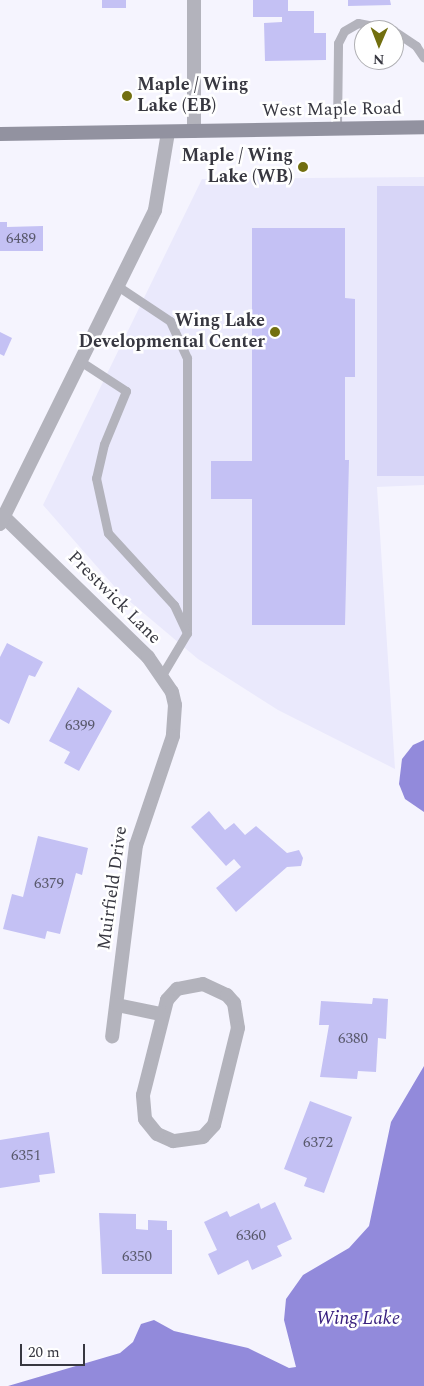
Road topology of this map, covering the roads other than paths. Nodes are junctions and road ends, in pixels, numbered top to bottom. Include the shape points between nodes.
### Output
1 (194, 0) edge
2 (354, 25) edge
3 (404, 38) edge
4 (424, 58) edge
5 (424, 127) edge
6 (337, 128) junction
7 (194, 131) junction
8 (168, 132) junction
9 (0, 134) edge
10 (116, 285) junction
11 (80, 361) junction
12 (2, 521) edge
13 (187, 633) junction
14 (162, 675) junction
15 (176, 719) joint
16 (117, 1005) junction
17 (161, 1014) junction
18 (112, 1037) dead end

1 - 7 street
2 - 6 lane via 344,31 338,44
3 - 4 lane via 416,46
5 - 6 main road, West Maple Road
6 - 7 main road, West Maple Road
7 - 8 main road, West Maple Road
8 - 9 main road, West Maple Road
8 - 10 street via 155,210
10 - 11 street
10 - 13 lane via 170,321 187,358
11 - 12 street
11 - 13 lane via 126,390 104,444 96,478 108,533 174,605
12 - 14 street, Prestwick Lane
13 - 14 lane
14 - 15 street, Prestwick Lane via 172,692
15 - 16 street, Muirfield Drive via 136,845
16 - 17 street
16 - 18 street, Muirfield Drive
17 - 17 street via 143,1095 145,1119 157,1134 189,1141 203,1137 220,1113 238,1015 227,995 203,984 177,989

